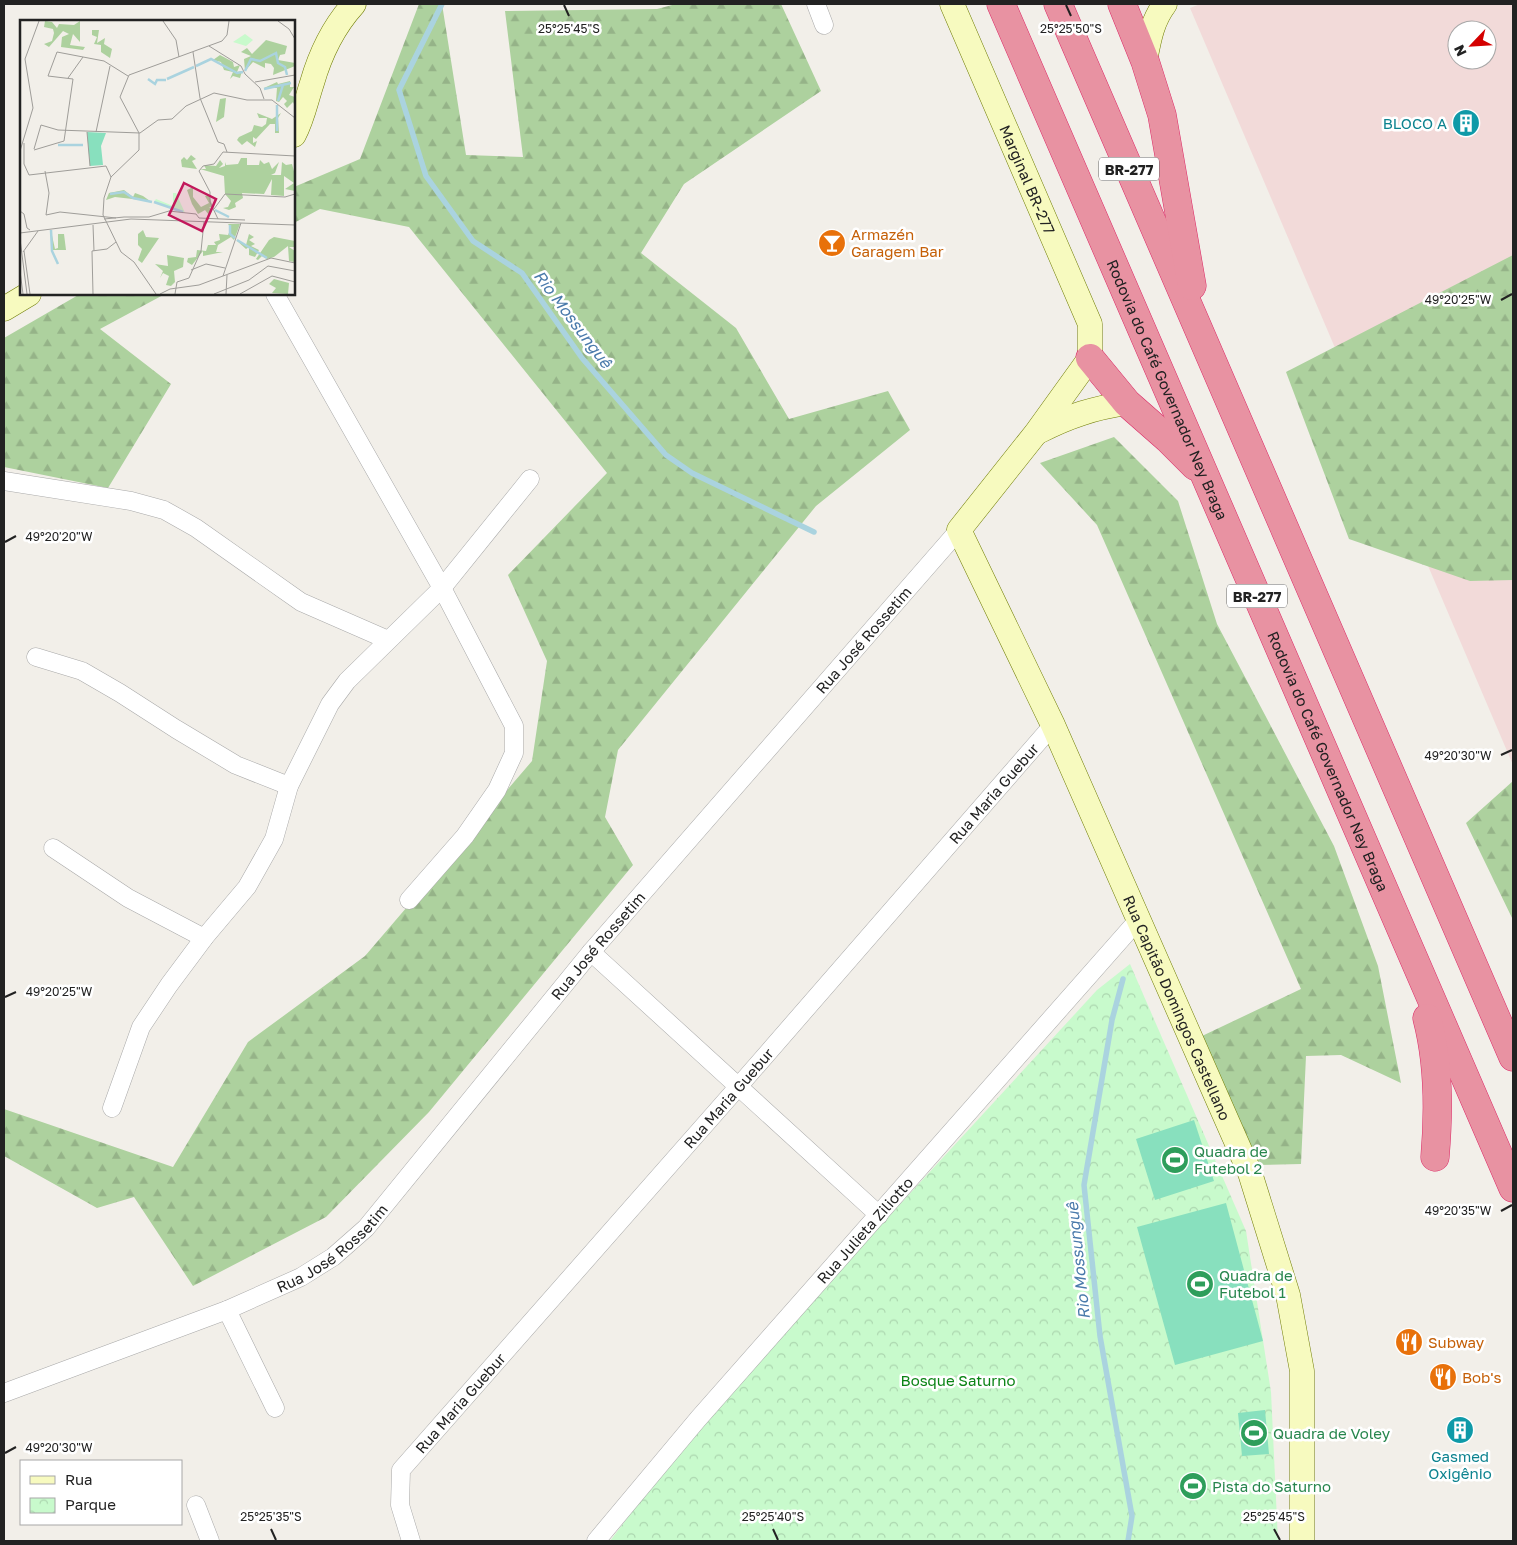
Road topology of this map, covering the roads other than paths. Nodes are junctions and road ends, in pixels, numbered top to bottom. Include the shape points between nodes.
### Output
1 (354, 4) edge
2 (816, 4) edge
3 (952, 4) edge
4 (1001, 4) edge
5 (1058, 4) edge
6 (1122, 4) edge
7 (1166, 4) edge
8 (824, 25) dead end
9 (1145, 61) junction
10 (295, 133) edge
11 (27, 295) edge
12 (276, 295) edge
13 (4, 309) edge
14 (1201, 334) junction
15 (1090, 358) junction
16 (1127, 403) junction
17 (1036, 433) junction
18 (1206, 478) junction
19 (530, 479) dead end
20 (4, 481) edge
21 (959, 530) junction
22 (442, 588) junction
23 (388, 640) junction
24 (36, 657) dead end
25 (1053, 725) junction
26 (289, 786) junction
27 (52, 848) dead end
28 (409, 900) dead end
29 (1138, 920) junction
30 (204, 938) junction
31 (1406, 939) junction
32 (591, 952) junction
33 (1505, 1029) edge
34 (1513, 1057) edge
35 (738, 1087) junction
36 (112, 1108) dead end
37 (1435, 1157) dead end
38 (1513, 1188) edge
39 (878, 1215) junction
40 (227, 1310) junction
41 (4, 1393) edge
42 (275, 1408) dead end
43 (196, 1506) dead end
44 (210, 1541) edge
45 (411, 1541) edge
46 (596, 1541) edge
47 (1302, 1541) edge

1 - 10 street via 345,13 326,47
2 - 8 street
3 - 15 street, Marginal BR-277 via 1090,324
4 - 18 highway, Rodovia do Café Governador Ney Braga / BR-277
5 - 14 highway, BR-277
6 - 9 highway
7 - 9 street via 1150,33
9 - 14 highway via 1162,115
11 - 13 street
12 - 22 street
14 - 33 highway, BR-277
15 - 16 highway
15 - 17 street, Rua José Rossetim
16 - 17 street via 1094,408 1064,418
16 - 18 highway
17 - 21 street, Rua José Rossetim
18 - 31 highway, Rodovia do Café Governador Ney Braga / BR-277
19 - 22 street
20 - 23 street via 131,501 164,510 196,528 301,602
21 - 25 street, Rua Capitão Domingos Castellano
21 - 32 street, Rua José Rossetim
22 - 23 street
22 - 28 street via 514,726 514,753 497,790 465,836
23 - 26 street via 347,681 330,704
24 - 26 street via 82,671 236,765
25 - 29 street, Rua Capitão Domingos Castellano
25 - 35 street, Rua Maria Guebur
26 - 30 street via 274,839 247,887
27 - 30 street via 128,898
29 - 39 street, Rua Julieta Ziliotto
29 - 47 street, Rua Capitão Domingos Castellano via 1250,1173 1288,1296 1302,1371
30 - 36 street via 142,1027
31 - 37 highway via 1435,1058 1438,1091
31 - 38 highway, Rodovia do Café Governador Ney Braga / BR-277
32 - 35 street
32 - 40 street, Rua José Rossetim via 366,1228 333,1257 302,1277
33 - 34 highway, BR-277
35 - 39 street
35 - 45 street, Rua Maria Guebur via 401,1470 400,1505
39 - 46 street, Rua Julieta Ziliotto via 698,1419
40 - 41 street, Rua José Rossetim
40 - 42 street
43 - 44 street

